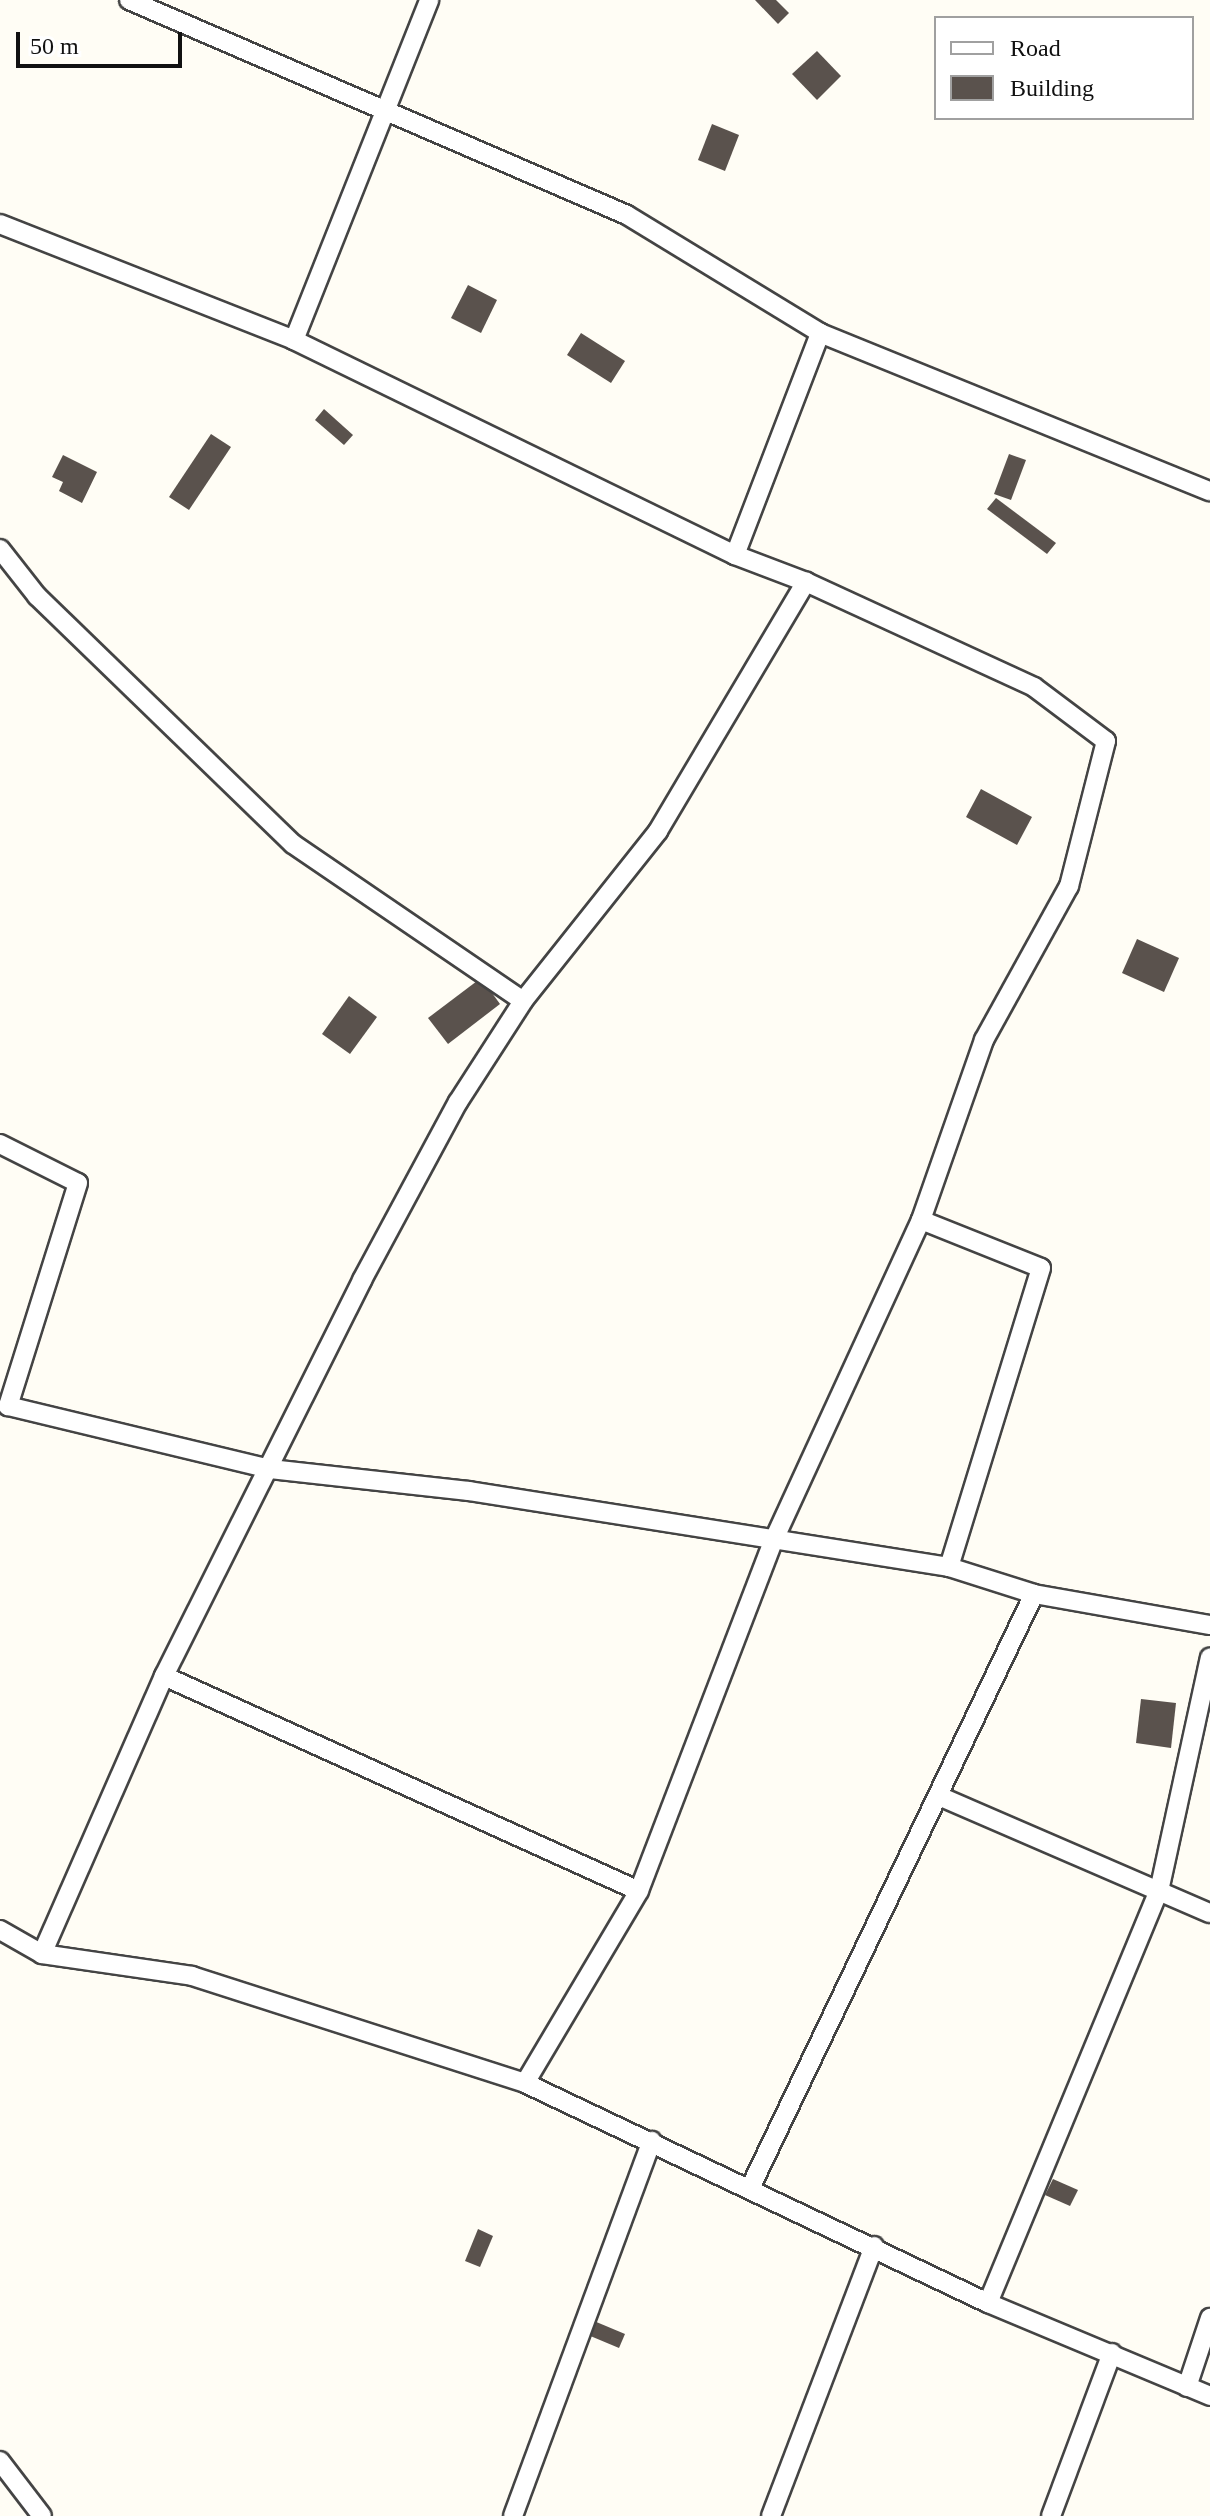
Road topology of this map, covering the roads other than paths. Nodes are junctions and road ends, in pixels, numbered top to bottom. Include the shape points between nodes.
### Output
1 (129, 0) edge
2 (429, 0) edge
3 (387, 107) junction
4 (0, 224) edge
5 (820, 333) junction
6 (294, 340) junction
7 (1210, 491) edge
8 (0, 549) edge
9 (735, 555) junction
10 (806, 582) junction
11 (523, 1001) junction
12 (0, 1144) edge
13 (921, 1220) junction
14 (270, 1469) junction
15 (774, 1539) junction
16 (949, 1567) junction
17 (1034, 1594) junction
18 (1210, 1625) edge
19 (1210, 1658) edge
20 (164, 1676) junction
21 (939, 1796) junction
22 (639, 1891) junction
23 (1159, 1891) junction
24 (1210, 1913) edge
25 (0, 1930) edge
26 (42, 1954) junction
27 (525, 2083) junction
28 (652, 2141) junction
29 (752, 2184) junction
30 (874, 2246) junction
31 (988, 2303) junction
32 (1210, 2318) edge
33 (1112, 2353) junction
34 (1187, 2387) junction
35 (1210, 2396) edge
36 (0, 2461) edge
37 (42, 2516) edge
38 (513, 2516) edge
39 (771, 2516) edge
40 (1051, 2516) edge

1 - 3 street
2 - 3 street
3 - 5 street via 627,215
3 - 6 street
4 - 6 street
5 - 7 street
5 - 9 street
6 - 9 street
8 - 11 street via 37,596 293,844
9 - 10 street
10 - 11 street via 658,831
10 - 13 street via 1034,687 1106,741 1069,886 984,1040
11 - 14 street via 458,1102
12 - 14 street via 78,1183 8,1406
13 - 15 street
13 - 16 street via 1041,1268
14 - 15 street
14 - 20 street
15 - 16 street
15 - 22 street
16 - 17 street
17 - 18 street
17 - 21 street
19 - 23 street
20 - 22 street
20 - 26 street
21 - 23 street
21 - 29 street
22 - 27 street
23 - 24 street
23 - 31 street
25 - 26 street
26 - 27 street via 192,1976
27 - 28 street
28 - 29 street
28 - 38 street
29 - 30 street
30 - 31 street
30 - 39 street
31 - 33 street
32 - 34 street
33 - 34 street
33 - 40 street
34 - 35 street
36 - 37 street

